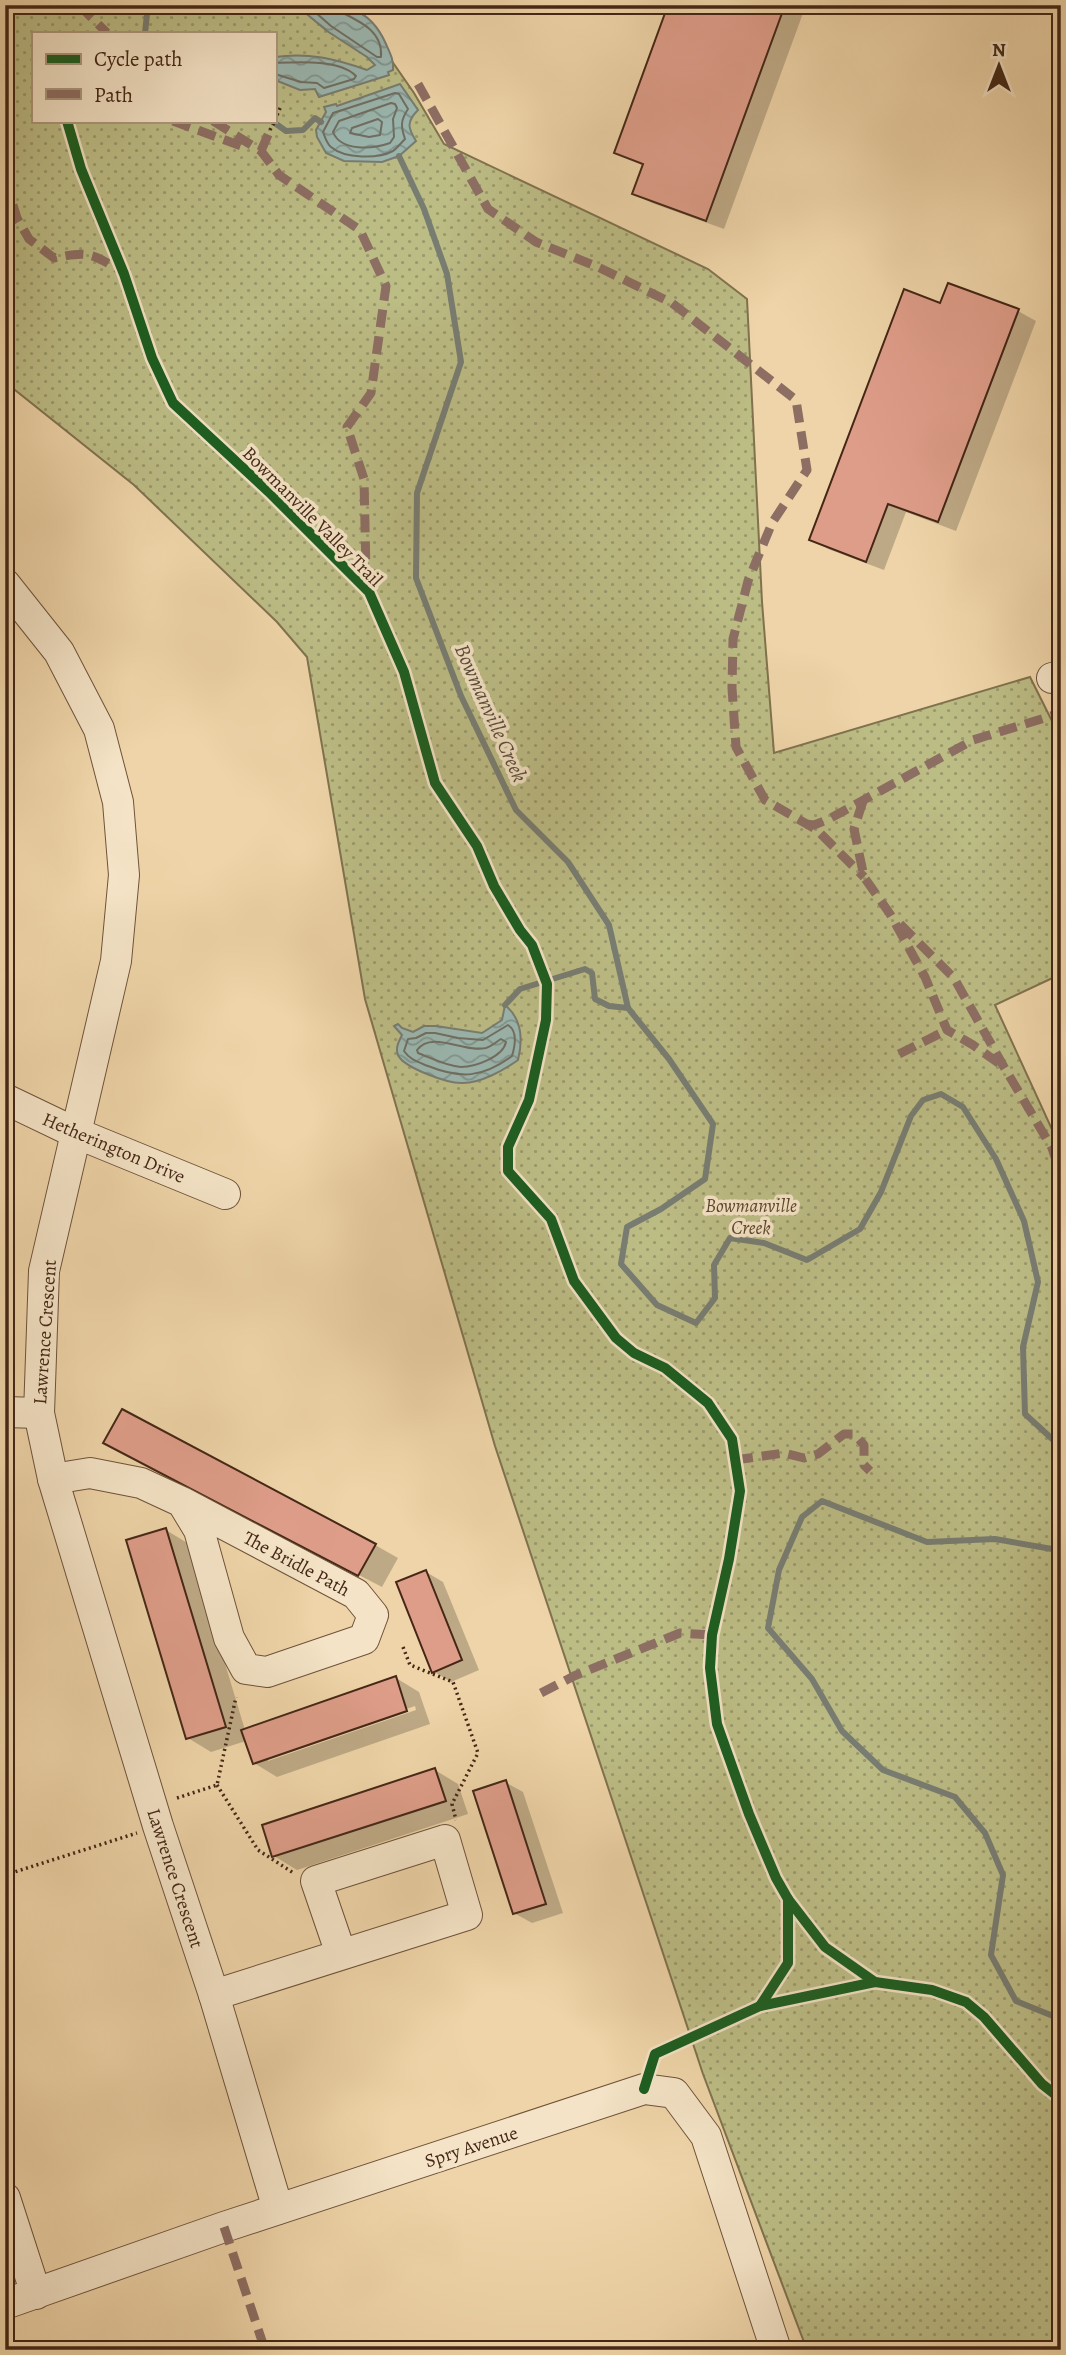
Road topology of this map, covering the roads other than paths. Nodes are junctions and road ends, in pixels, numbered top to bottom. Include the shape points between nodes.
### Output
1 (5, 584) edge
2 (5, 1099) edge
3 (76, 1133) junction
4 (225, 1194) dead end
5 (5, 1412) edge
6 (39, 1413) junction
7 (53, 1479) junction
8 (182, 1502) junction
9 (341, 1954) junction
10 (214, 1995) junction
11 (5, 2198) edge
12 (278, 2209) junction
13 (36, 2294) junction
14 (5, 2304) edge
15 (776, 2350) edge

1 - 3 street, Lawrence Crescent via 60,652 99,729 118,802 124,875 116,961
2 - 3 street, Hetherington Drive
3 - 4 street, Hetherington Drive
3 - 6 street, Lawrence Crescent via 44,1271
5 - 6 street
6 - 7 street, Lawrence Crescent
7 - 8 street, The Bridle Path via 90,1473 141,1483
7 - 10 street, Lawrence Crescent
8 - 8 street, The Bridle Path via 199,1530 229,1638 246,1669 267,1672 364,1639 373,1615 356,1594
9 - 9 street via 467,1915 445,1840 316,1881
9 - 10 street
10 - 12 street, Lawrence Crescent
11 - 13 street
12 - 13 street, Spry Avenue
12 - 15 street, Spry Avenue via 644,2089 674,2093 706,2136
13 - 14 street, Spry Avenue

